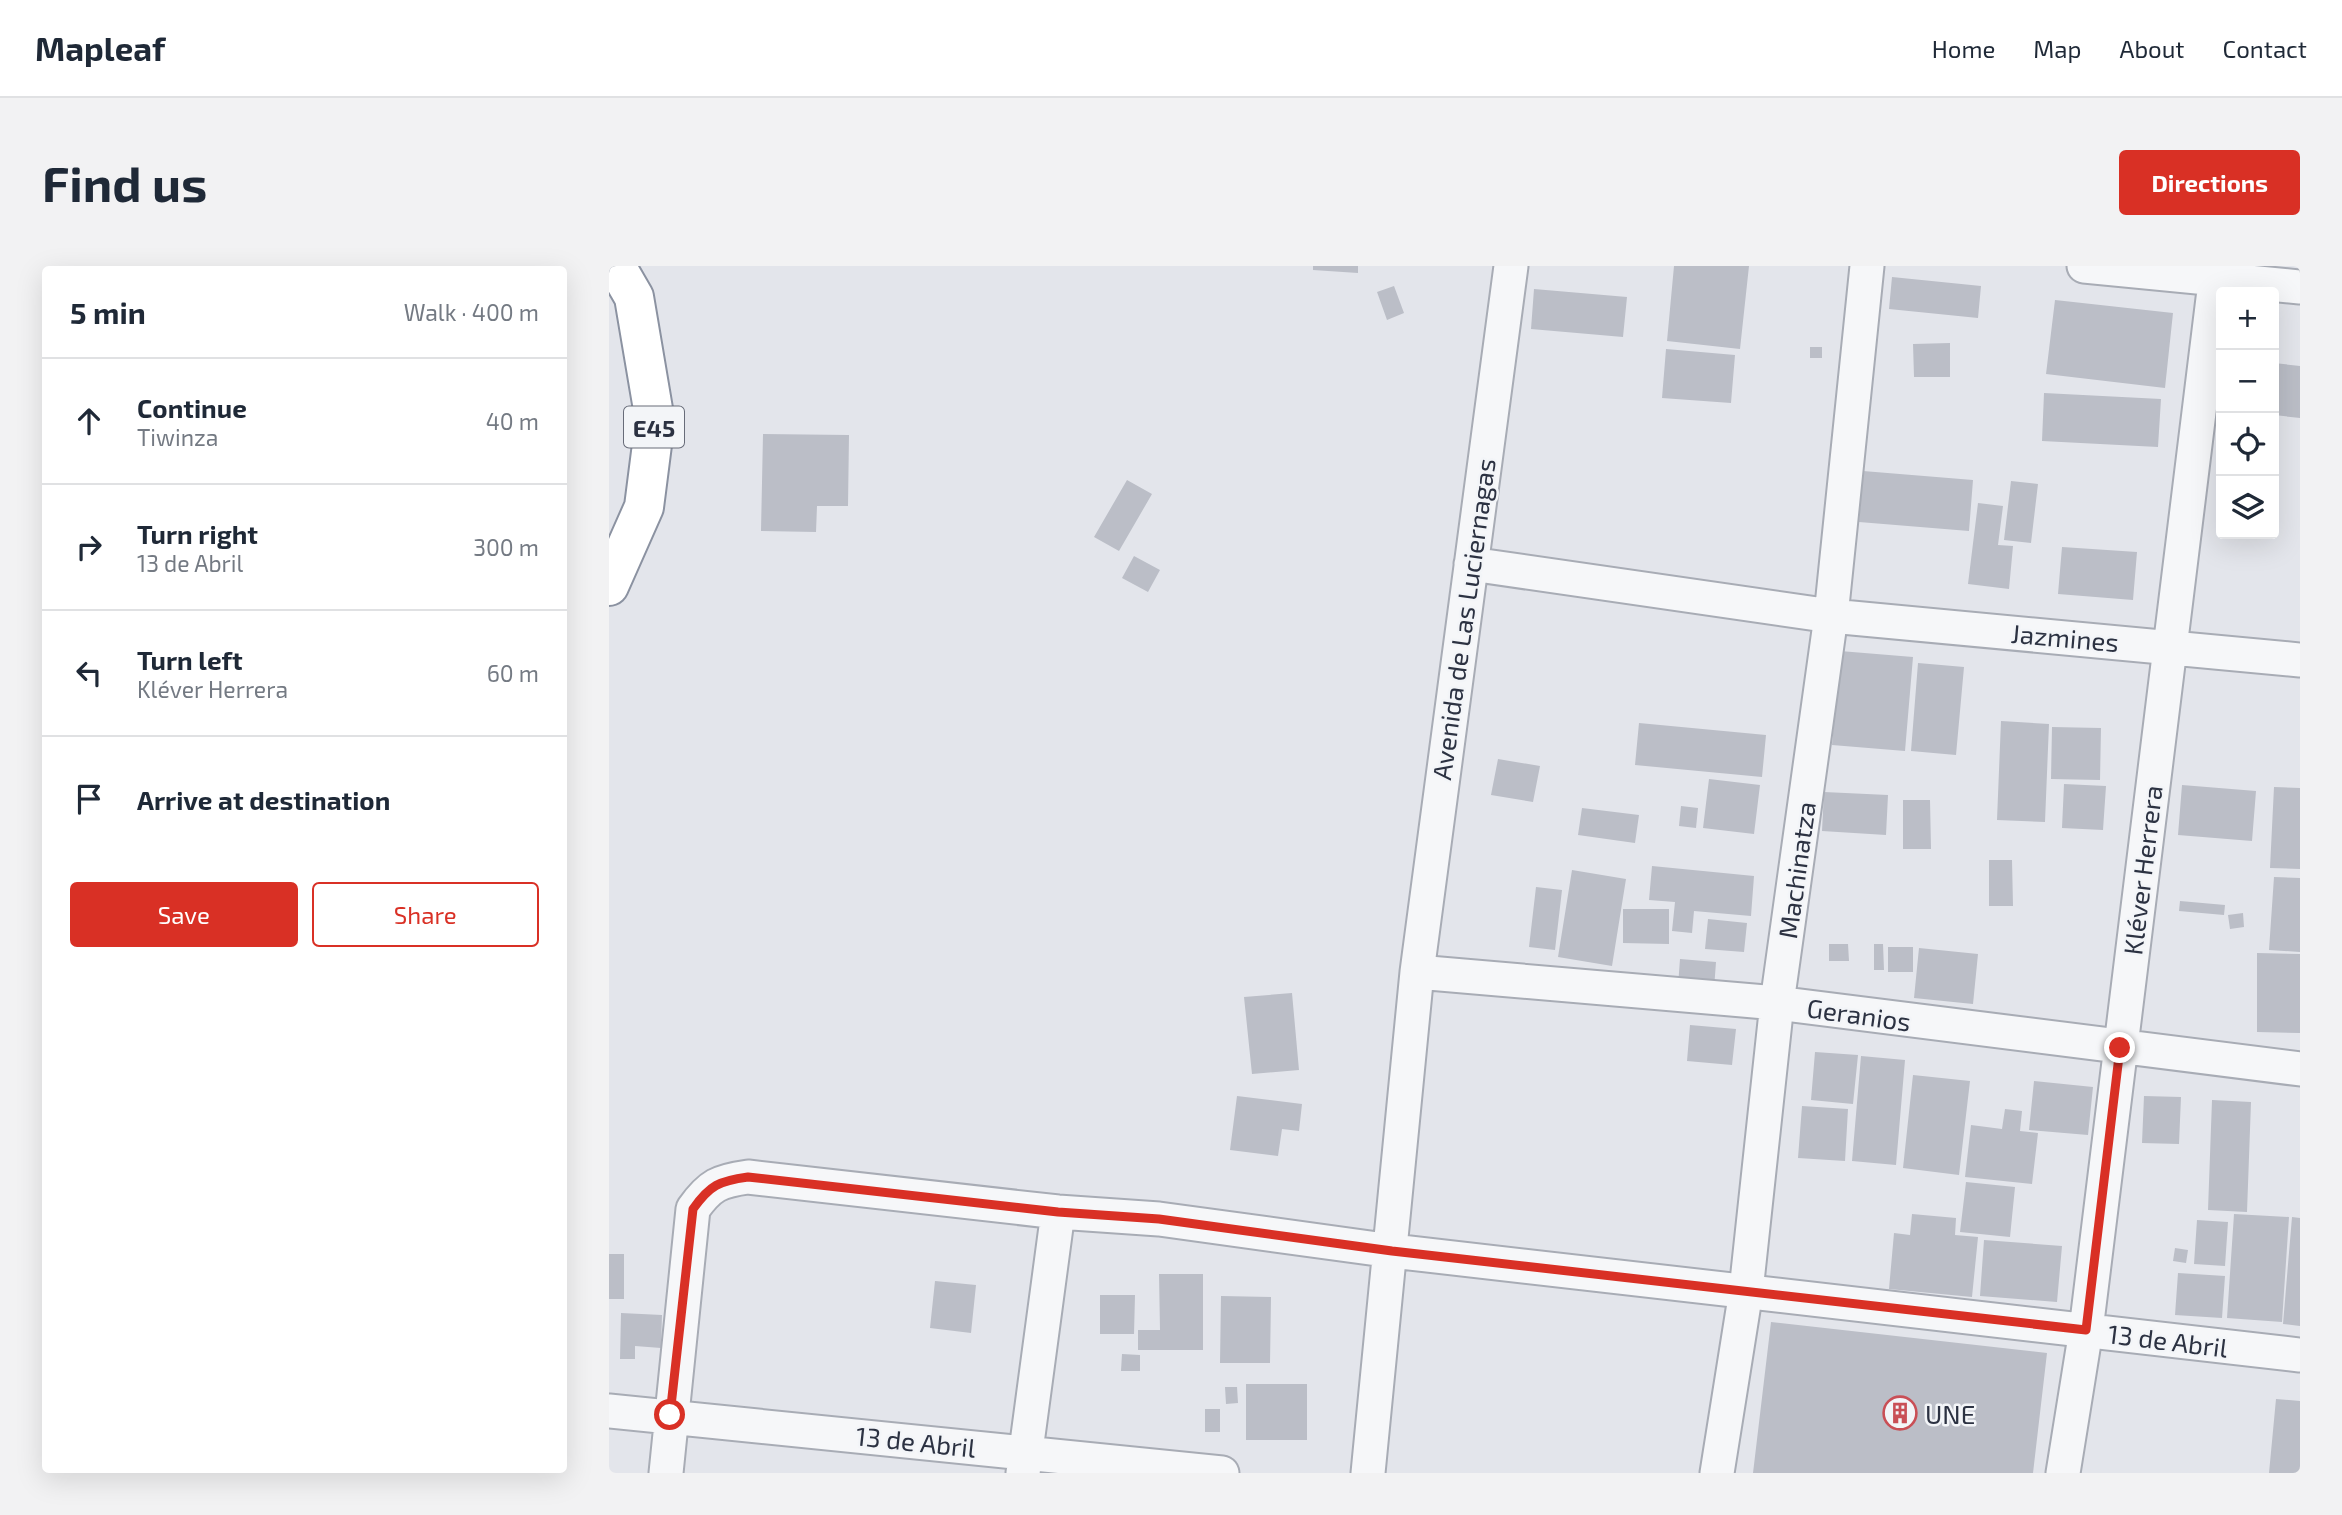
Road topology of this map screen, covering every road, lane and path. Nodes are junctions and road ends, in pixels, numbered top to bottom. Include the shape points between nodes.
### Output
1 (617, 266) edge
2 (1510, 266) edge
3 (1867, 266) edge
4 (2084, 266) edge
5 (2217, 272) edge
6 (2300, 287) edge
7 (1471, 564) junction
8 (609, 586) edge
9 (1831, 615) junction
10 (2170, 646) junction
11 (2300, 660) edge
12 (1416, 972) junction
13 (1777, 1003) junction
14 (2120, 1048) junction
15 (2300, 1069) edge
16 (1058, 1212) junction
17 (1392, 1251) junction
18 (1746, 1292) junction
19 (2086, 1330) junction
20 (2300, 1355) edge
21 (609, 1412) edge
22 (670, 1415) junction
23 (1024, 1463) edge
24 (666, 1473) edge
25 (1222, 1473) edge
26 (1369, 1473) edge
27 (1717, 1473) edge
28 (2063, 1473) edge

1 - 8 highway, E45 via 634,297 655,421 644,508
2 - 7 street, Avenida de Las Luciernagas
3 - 9 street, Machinatza
4 - 5 street
5 - 6 street
5 - 10 street, Kléver Herrera
7 - 9 street, Jazmines
7 - 12 street, Avenida de Las Luciernagas
9 - 10 street, Jazmines
9 - 13 street, Machinatza
10 - 11 street, Jazmines
10 - 14 street, Kléver Herrera
12 - 13 street, Geranios
12 - 17 street, Avenida de Las Luciernagas
13 - 14 street, Geranios
13 - 18 street, Machinatza
14 - 15 street, Geranios
14 - 19 street, Kléver Herrera
16 - 17 street, 13 de Abril via 1159,1219
16 - 22 street, 13 de Abril via 748,1177 724,1180 705,1192 693,1209 688,1230
16 - 23 street
17 - 18 street, 13 de Abril
17 - 26 street, Avenida de Las Luciernagas
18 - 19 street, 13 de Abril
18 - 27 street, Machinatza
19 - 20 street, 13 de Abril
19 - 28 street, Kléver Herrera
21 - 22 street, 13 de Abril
22 - 23 street, 13 de Abril
22 - 24 street
23 - 25 street, 13 de Abril

